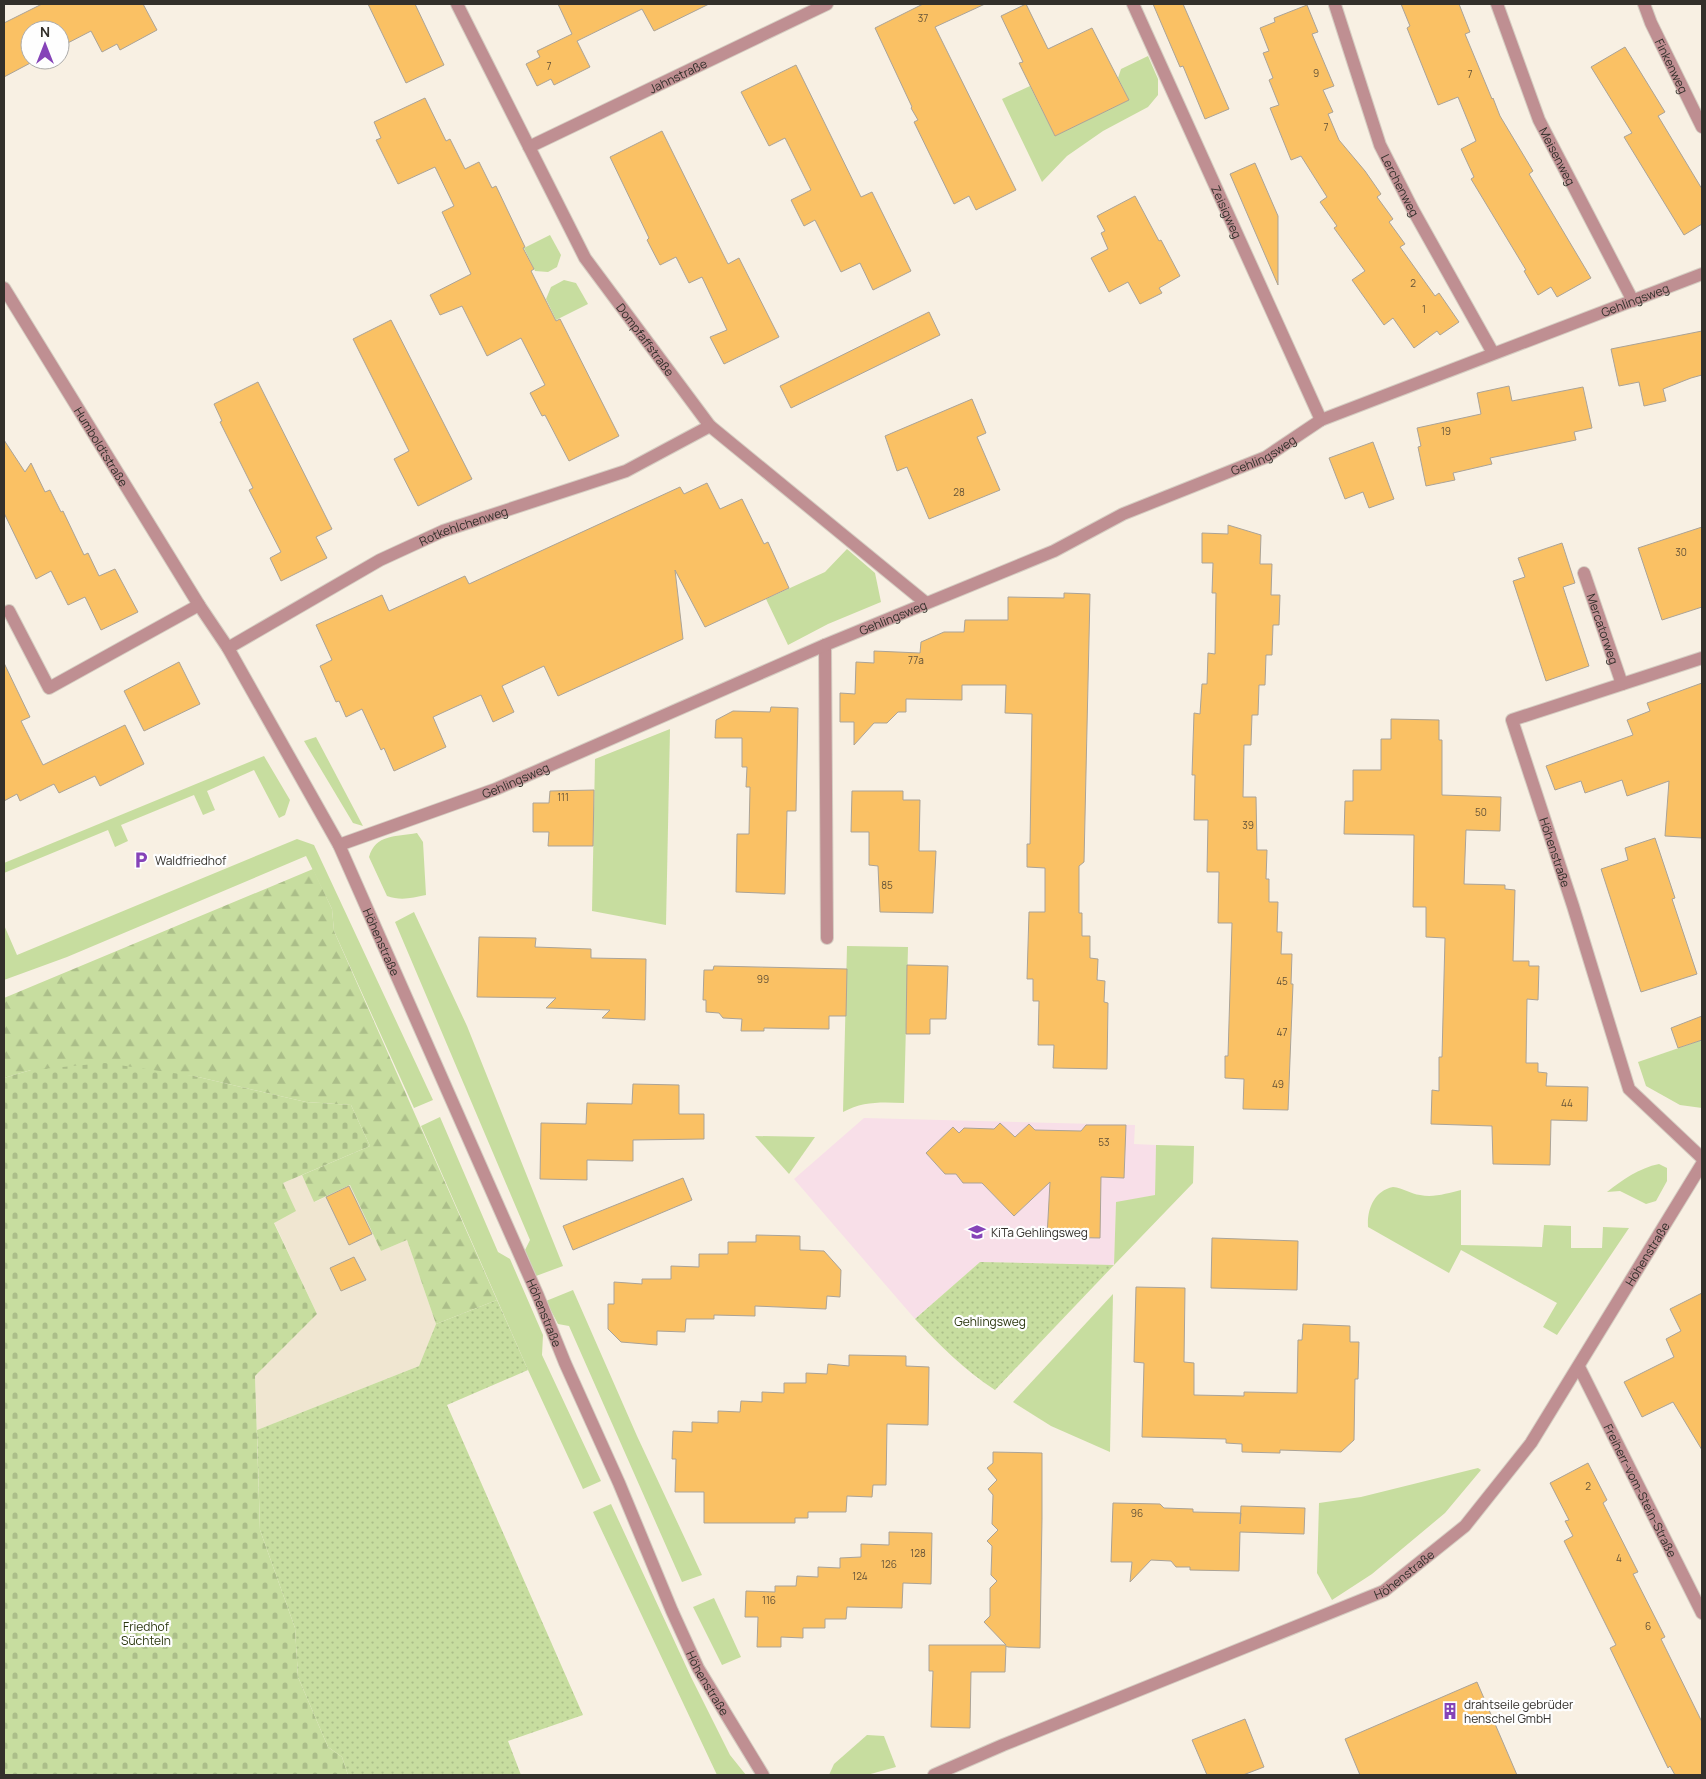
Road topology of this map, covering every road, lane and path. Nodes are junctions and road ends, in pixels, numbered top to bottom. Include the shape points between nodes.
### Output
1 (457, 4) edge
2 (827, 4) edge
3 (1133, 4) edge
4 (1498, 4) edge
5 (1644, 4) edge
6 (1335, 5) edge
7 (1702, 127) edge
8 (529, 147) junction
9 (1702, 274) edge
10 (4, 288) edge
11 (1633, 300) junction
12 (1493, 353) junction
13 (1321, 420) junction
14 (710, 426) junction
15 (1584, 573) dead end
16 (926, 603) junction
17 (199, 605) junction
18 (9, 611) dead end
19 (826, 645) junction
20 (228, 648) junction
21 (1702, 658) edge
22 (1622, 684) junction
23 (339, 845) junction
24 (827, 938) dead end
25 (1702, 1158) edge
26 (1702, 1164) edge
27 (1579, 1367) junction
28 (1702, 1613) edge
29 (764, 1775) edge
30 (934, 1775) edge

1 - 8 street, Dompfaffstraße
2 - 8 street, Jahnstraße
3 - 13 street, Zeisigweg
4 - 11 street, Meisenweg via 1539,120
5 - 7 street, Finkenweg
6 - 12 street, Lerchenweg via 1380,144
8 - 14 street, Dompfaffstraße via 585,258
9 - 11 street, Gehlingsweg
10 - 17 street, Humboldtstraße
11 - 12 street, Gehlingsweg
12 - 13 street, Gehlingsweg
13 - 16 street, Gehlingsweg via 1266,458 1123,514 1054,551
14 - 16 street, Dompfaffstraße
14 - 20 street, Rotkehlchenweg via 626,471 443,531 380,560
15 - 22 street, Mercatorweg
16 - 19 street, Gehlingsweg
17 - 18 street via 49,688
17 - 20 street, Humboldtstraße
19 - 23 street, Gehlingsweg via 496,789
19 - 24 street
20 - 23 street, Humboldtstraße
21 - 22 street
22 - 25 street, Höhenstraße via 1512,720 1629,1089
23 - 29 street, Höhenstraße via 698,1668
26 - 27 street, Höhenstraße
27 - 28 street, Freiherr-vom-Stein-Straße
27 - 30 street, Höhenstraße via 1531,1443 1465,1526 1384,1591

